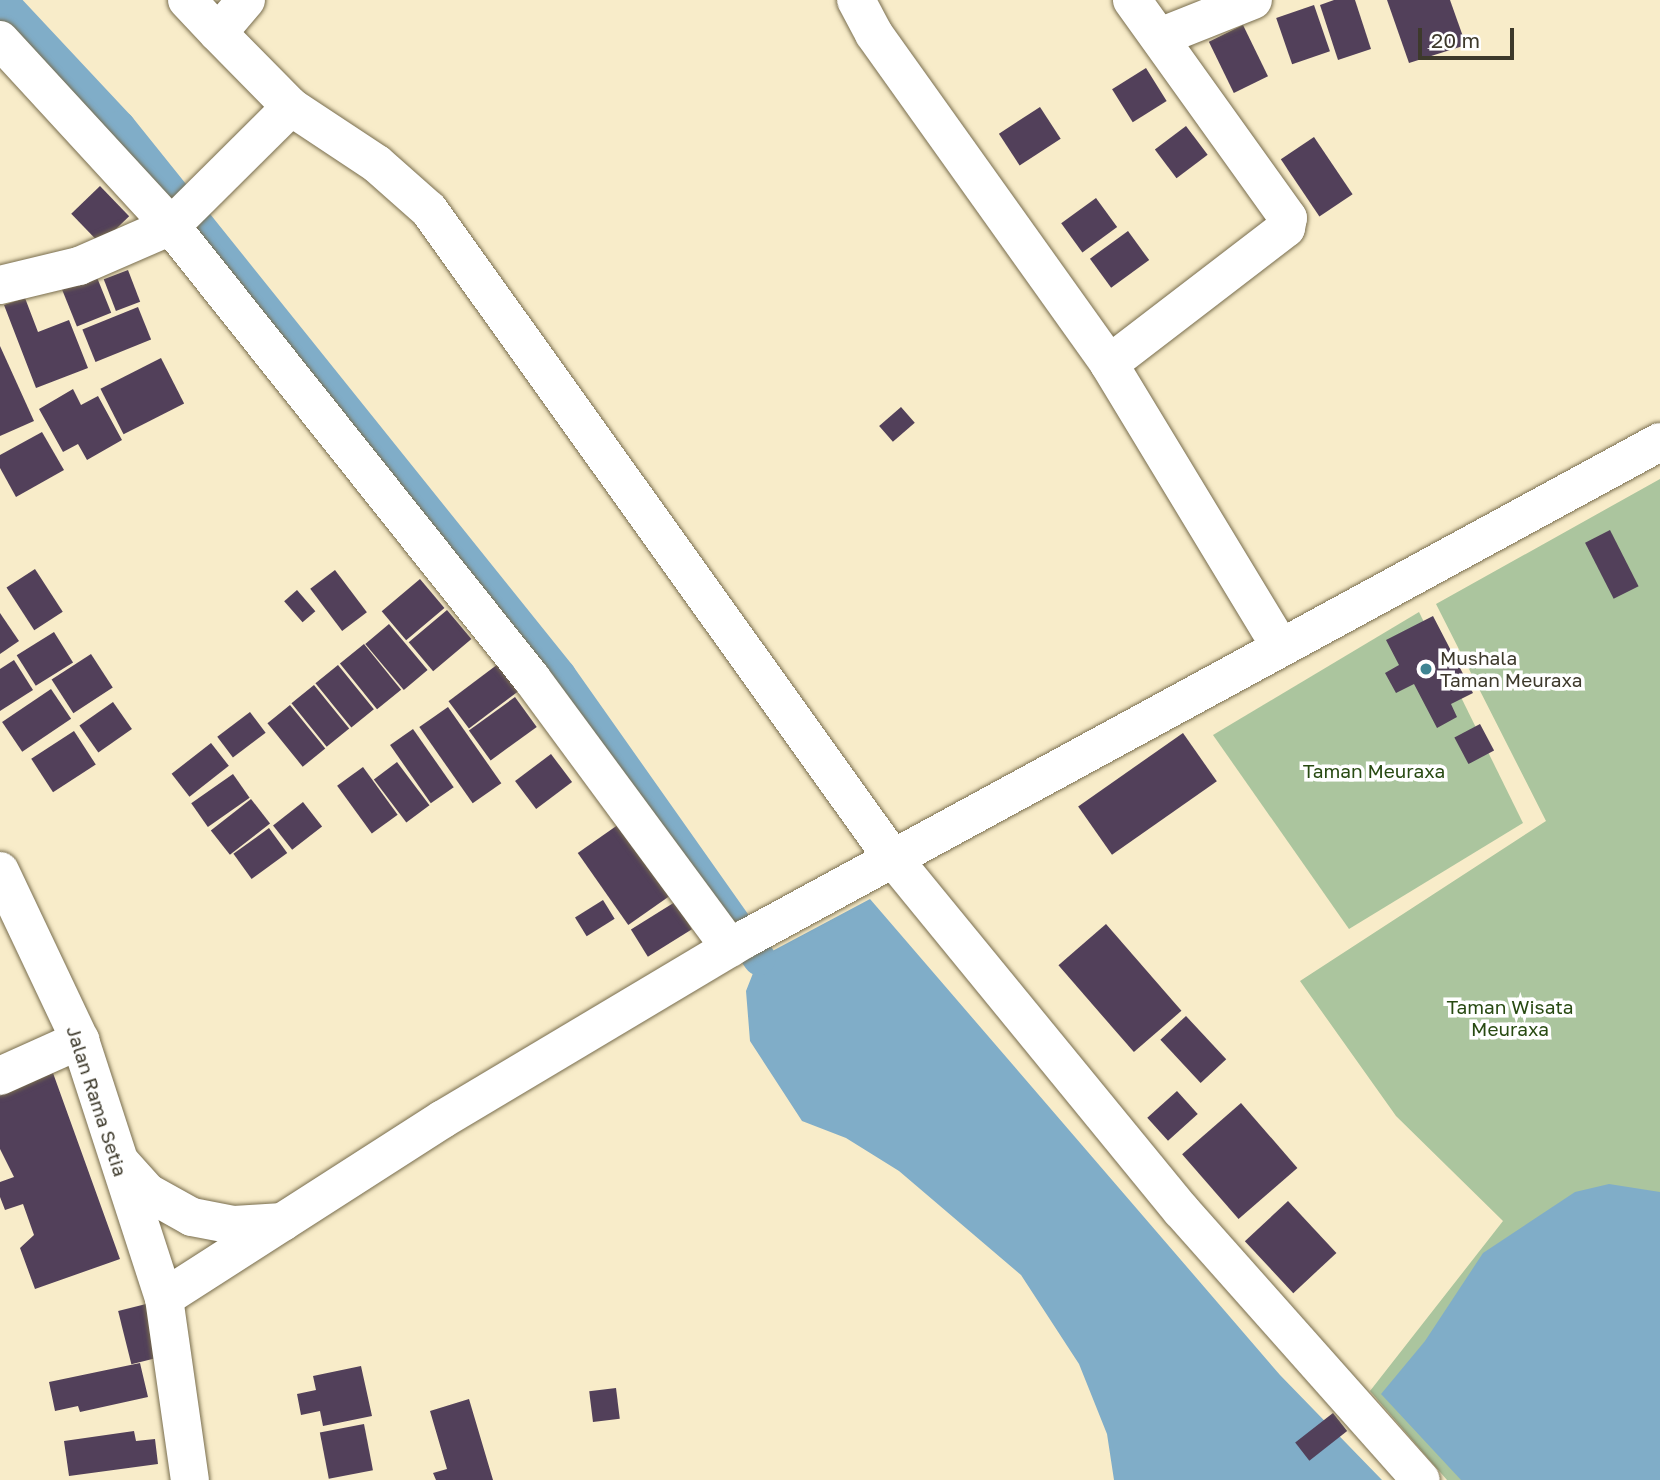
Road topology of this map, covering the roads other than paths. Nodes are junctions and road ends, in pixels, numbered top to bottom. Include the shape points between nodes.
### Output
1 (187, 0) edge
2 (246, 0) edge
3 (856, 0) edge
4 (1132, 0) edge
5 (1253, 0) edge
6 (218, 33) junction
7 (1160, 37) junction
8 (0, 40) edge
9 (291, 107) junction
10 (175, 223) junction
11 (0, 285) edge
12 (1109, 364) junction
13 (1660, 442) edge
14 (1280, 646) junction
15 (884, 860) junction
16 (0, 871) edge
17 (737, 943) junction
18 (80, 1040) junction
19 (0, 1076) edge
20 (116, 1157) junction
21 (285, 1221) junction
22 (164, 1298) junction
23 (190, 1480) edge
24 (1421, 1480) edge

1 - 6 street
2 - 6 street
3 - 12 street via 874,34
4 - 7 street
5 - 7 street
6 - 9 street
7 - 12 street via 1288,218 1286,228
8 - 10 street
9 - 10 street
9 - 15 street via 377,164 429,210
10 - 11 street via 79,266
10 - 17 street
12 - 14 street
13 - 14 street
14 - 15 street
15 - 17 street
15 - 24 street via 1181,1210
16 - 18 street, Jalan Rama Setia
17 - 21 street
18 - 19 street
18 - 20 street, Jalan Rama Setia
20 - 21 street via 146,1192 192,1217 234,1225
20 - 22 street, Jalan Rama Setia
21 - 22 street
22 - 23 street, Jalan Rama Setia

